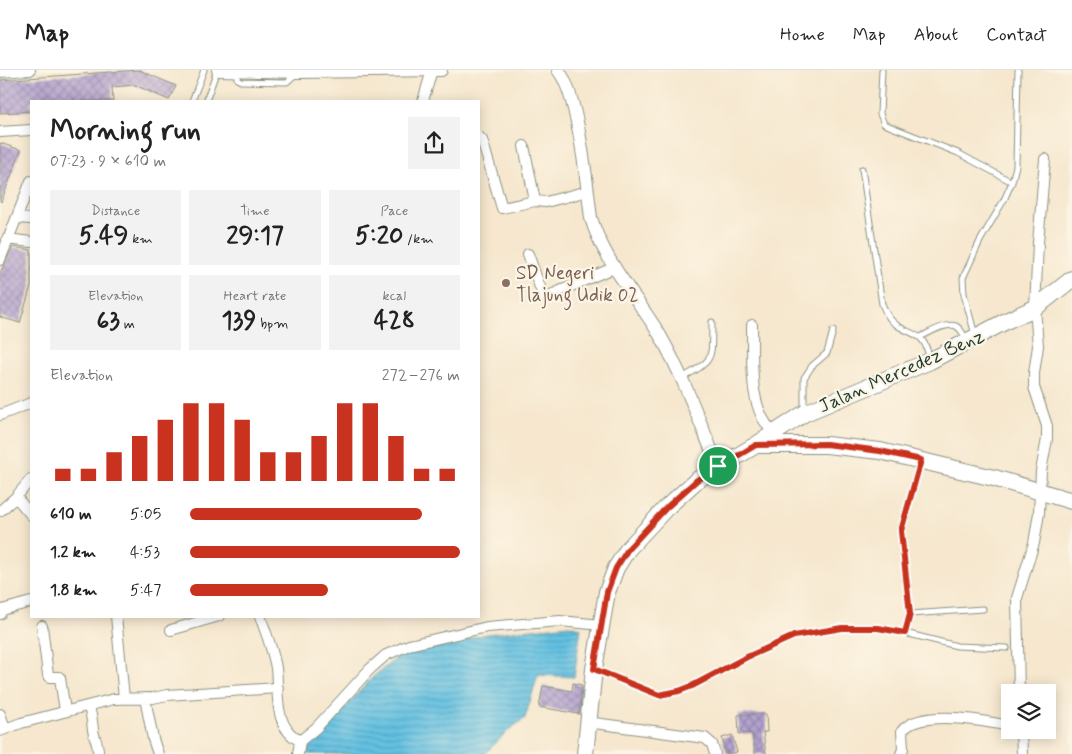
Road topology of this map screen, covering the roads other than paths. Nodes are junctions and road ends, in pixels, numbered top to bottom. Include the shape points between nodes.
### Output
1 (30, 70) edge
2 (204, 70) edge
3 (218, 70) edge
4 (432, 70) edge
5 (441, 70) edge
6 (558, 70) edge
7 (882, 70) edge
8 (1018, 70) edge
9 (237, 71) edge
10 (0, 72) edge
11 (192, 100) edge
12 (206, 100) edge
13 (423, 100) edge
14 (30, 130) edge
15 (0, 132) edge
16 (480, 138) edge
17 (524, 146) dead end
18 (1046, 160) dead end
19 (862, 169) dead end
20 (1012, 182) junction
21 (30, 184) edge
22 (588, 191) junction
23 (535, 201) junction
24 (17, 218) junction
25 (30, 219) edge
26 (7, 239) junction
27 (30, 242) edge
28 (528, 254) dead end
29 (0, 260) edge
30 (615, 267) junction
31 (1072, 279) edge
32 (1035, 308) junction
33 (712, 322) dead end
34 (752, 325) dead end
35 (833, 331) dead end
36 (920, 337) junction
37 (972, 339) junction
38 (930, 361) junction
39 (682, 378) junction
40 (30, 403) edge
41 (805, 413) junction
42 (0, 415) edge
43 (773, 432) junction
44 (756, 445) junction
45 (921, 460) junction
46 (718, 466) junction
47 (30, 480) edge
48 (1041, 493) junction
49 (16, 497) junction
50 (1072, 501) edge
51 (0, 511) edge
52 (30, 514) edge
53 (30, 602) edge
54 (983, 609) dead end
55 (0, 614) edge
56 (910, 614) junction
57 (116, 618) edge
58 (211, 618) edge
59 (261, 618) edge
60 (602, 625) junction
61 (42, 626) dead end
62 (171, 630) dead end
63 (905, 633) junction
64 (1007, 648) dead end
65 (594, 669) junction
66 (1019, 684) edge
67 (278, 688) junction
68 (124, 698) junction
69 (145, 698) junction
70 (88, 706) junction
71 (65, 711) junction
72 (0, 714) edge
73 (587, 722) junction
74 (1001, 725) edge
75 (2, 730) edge
76 (1021, 739) edge
77 (300, 741) junction
78 (98, 754) edge
79 (158, 754) edge
80 (298, 754) edge
81 (585, 754) edge
82 (715, 754) edge
83 (901, 754) edge
84 (1022, 754) edge

1 - 10 street
2 - 11 lane
3 - 9 street
3 - 12 lane
4 - 5 street
4 - 9 street
4 - 13 street
6 - 22 street via 570,94
7 - 20 lane via 880,114 884,124 958,153
8 - 20 lane via 1016,166
14 - 15 street
16 - 23 street via 502,208
17 - 23 street
18 - 32 street
19 - 36 lane via 882,304 896,324
20 - 37 lane via 963,278
21 - 24 street
22 - 23 street via 546,202
22 - 30 street via 595,231
24 - 25 street
24 - 26 street
26 - 27 street
26 - 29 street
28 - 30 street via 544,298
30 - 39 street via 660,336
31 - 32 main road, Jalan Mercedez Benz
32 - 37 main road, Jalan Mercedez Benz
32 - 48 street via 1038,346 1034,386 1047,426
33 - 39 lane via 709,360
34 - 43 street via 755,398 762,419
35 - 41 lane via 827,353 804,378
36 - 37 lane via 953,326
36 - 38 lane
37 - 38 main road, Jalan Mercedez Benz
38 - 41 main road, Jalan Mercedez Benz
39 - 46 street
40 - 42 street
41 - 43 main road, Jalan Mercedez Benz
43 - 44 main road, Jalan Mercedez Benz
44 - 45 main road via 826,444
44 - 46 main road, Jalan Mercedez Benz
45 - 48 main road
45 - 56 lane via 901,531
46 - 60 main road, Jalan Mercedez Benz via 666,508 628,549 607,592
47 - 49 street
48 - 50 main road
48 - 66 street via 1034,542 1017,598
49 - 51 street
49 - 52 street
53 - 55 street via 2,610
54 - 56 lane
56 - 63 lane
57 - 68 street
58 - 62 street
59 - 67 street via 272,652
60 - 65 main road, Jalan Mercedez Benz
60 - 77 street via 560,620 487,627 409,645 386,655 370,669
61 - 71 street via 48,674 60,678
63 - 64 lane via 957,646
63 - 65 lane via 878,628 842,628 794,636 692,686 659,695
65 - 73 main road, Jalan Mercedez Benz
67 - 69 street
67 - 77 street via 278,704 284,724
68 - 69 street
68 - 70 street
69 - 79 street
70 - 71 street
70 - 78 street
71 - 75 street
72 - 75 street
73 - 81 main road, Jalan Mercedez Benz
73 - 82 street via 705,738 712,744
74 - 83 street via 964,719 923,719 902,731
76 - 84 street
77 - 80 street

